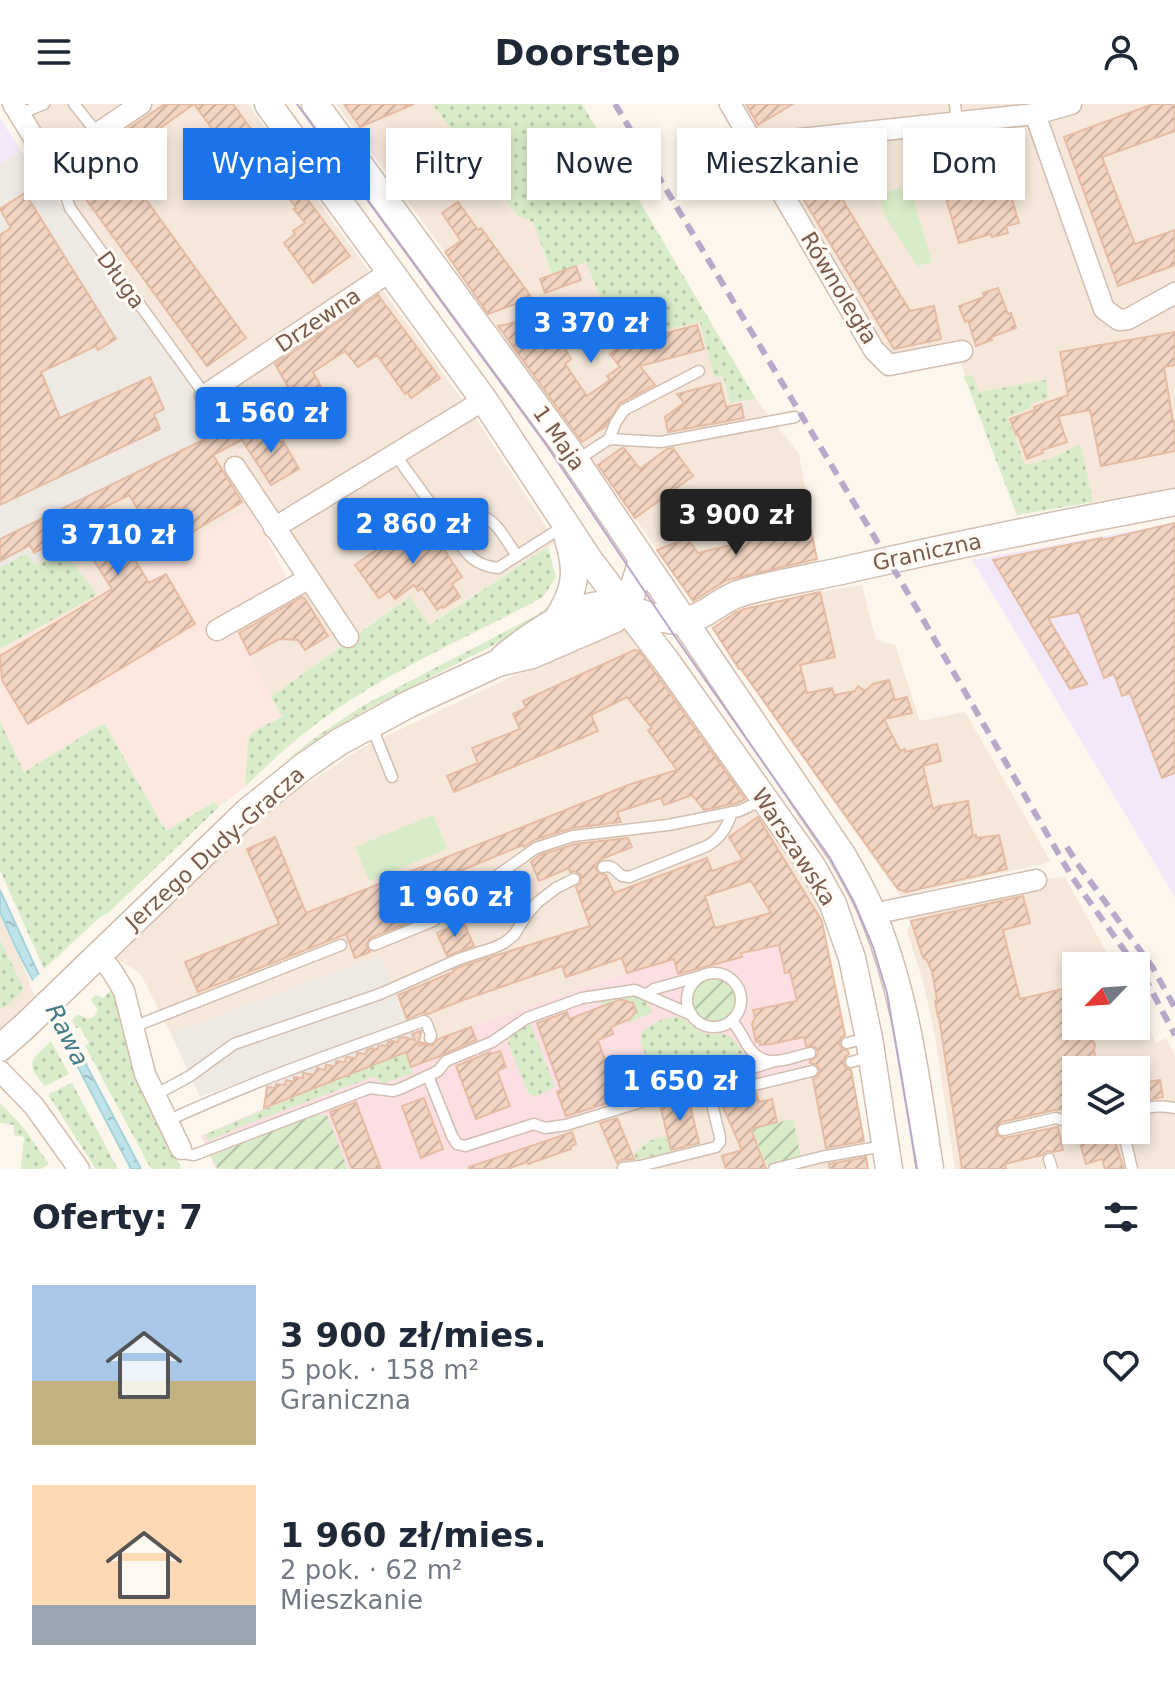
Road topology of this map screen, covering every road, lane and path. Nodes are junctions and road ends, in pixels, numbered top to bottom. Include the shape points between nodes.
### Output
1 (44, 104) edge
2 (74, 104) edge
3 (141, 104) edge
4 (268, 104) edge
5 (315, 104) edge
6 (730, 104) edge
7 (1071, 104) edge
8 (16, 109) edge
9 (956, 113) edge
10 (1035, 114) junction
11 (28, 128) edge
12 (93, 128) edge
13 (105, 128) edge
14 (744, 128) edge
15 (866, 128) edge
16 (67, 200) edge
17 (786, 200) edge
18 (391, 271) junction
19 (1175, 293) edge
20 (962, 351) dead end
21 (699, 371) dead end
22 (205, 395) joint
23 (484, 400) junction
24 (795, 417) dead end
25 (609, 439) junction
26 (394, 453) junction
27 (576, 461) junction
28 (235, 467) dead end
29 (1175, 502) edge
30 (562, 521) junction
31 (274, 528) junction
32 (449, 529) junction
33 (517, 556) junction
34 (642, 560) junction
35 (308, 579) junction
36 (627, 609) junction
37 (556, 621) junction
38 (685, 621) junction
39 (217, 630) dead end
40 (348, 637) dead end
41 (667, 662) junction
42 (498, 663) junction
43 (370, 724) junction
44 (392, 777) dead end
45 (764, 799) junction
46 (732, 812) junction
47 (603, 867) dead end
48 (574, 879) dead end
49 (1036, 880) dead end
50 (873, 914) junction
51 (341, 945) dead end
52 (374, 945) dead end
53 (98, 954) junction
54 (703, 976) junction
55 (647, 994) junction
56 (692, 1015) junction
57 (732, 1021) junction
58 (133, 1027) junction
59 (430, 1038) dead end
60 (0, 1048) edge
61 (810, 1053) dead end
62 (772, 1062) junction
63 (0, 1071) edge
64 (812, 1071) dead end
65 (428, 1076) junction
66 (155, 1095) junction
67 (1150, 1107) edge
68 (1175, 1108) edge
69 (1062, 1120) edge
70 (167, 1121) junction
71 (1003, 1130) dead end
72 (1126, 1144) edge
73 (181, 1149) joint
74 (888, 1157) edge
75 (623, 1168) edge
76 (79, 1169) edge
77 (774, 1169) edge
78 (930, 1169) edge
79 (1132, 1169) edge

1 - 8 lane
2 - 12 lane
3 - 13 street
4 - 18 street, 1 Maja
5 - 27 street, 1 Maja
6 - 14 street, Równoległa
7 - 10 street
8 - 11 street
9 - 10 street
9 - 15 street
10 - 19 street via 1104,309 1119,320 1128,319
16 - 22 lane, Długa
17 - 20 street, Równoległa via 874,350 889,365
18 - 22 street, Drzewna
18 - 23 street, 1 Maja
21 - 25 lane via 624,410
23 - 26 street
23 - 30 street, 1 Maja
24 - 25 lane via 661,442
25 - 27 lane
26 - 31 street
26 - 32 lane
27 - 34 street, 1 Maja
28 - 31 street
29 - 38 street, Graniczna via 739,593
30 - 33 lane
30 - 36 street, 1 Maja
30 - 37 street via 575,574
31 - 35 street
32 - 33 lane via 477,564 498,568
32 - 33 lane via 463,518 486,518
34 - 36 street
34 - 38 street, 1 Maja
35 - 39 street
35 - 40 street
36 - 37 street, Jerzego Dudy-Gracza via 596,604
36 - 38 street
36 - 41 street, Warszawska
36 - 42 street, Jerzego Dudy-Gracza via 541,652
37 - 42 street, Jerzego Dudy-Gracza
38 - 41 street
38 - 50 street, Warszawska via 843,856
41 - 45 street, Warszawska
42 - 43 street, Jerzego Dudy-Gracza
43 - 44 lane
43 - 53 street, Jerzego Dudy-Gracza via 270,792
45 - 46 lane
45 - 74 street, Warszawska via 812,866 833,904 852,958 859,1050
46 - 47 lane via 725,829 707,846 629,877
46 - 52 lane via 573,836 536,848 433,921
48 - 66 lane via 538,902 504,943 380,994 234,1044
49 - 50 street
50 - 78 street, Warszawska via 904,1017
51 - 58 lane
53 - 58 street via 124,991
53 - 60 street, Jerzego Dudy-Gracza
54 - 55 lane
54 - 56 lane via 687,997
54 - 57 lane via 719,974 739,989 741,1006
55 - 56 lane
55 - 65 lane via 635,990 594,995 535,1015 492,1042 446,1061
56 - 57 lane via 706,1026
57 - 62 lane via 751,1049
58 - 66 street
59 - 70 lane via 424,1021 284,1071
61 - 62 lane
62 - 65 lane via 566,1125 534,1124 465,1146 455,1141
63 - 76 street via 34,1106
64 - 75 lane via 717,1094 711,1100 720,1137 716,1147
65 - 73 lane via 393,1091 370,1088 194,1155
66 - 70 street
67 - 68 lane
69 - 71 lane
70 - 73 street
72 - 79 lane
74 - 77 lane via 821,1157

